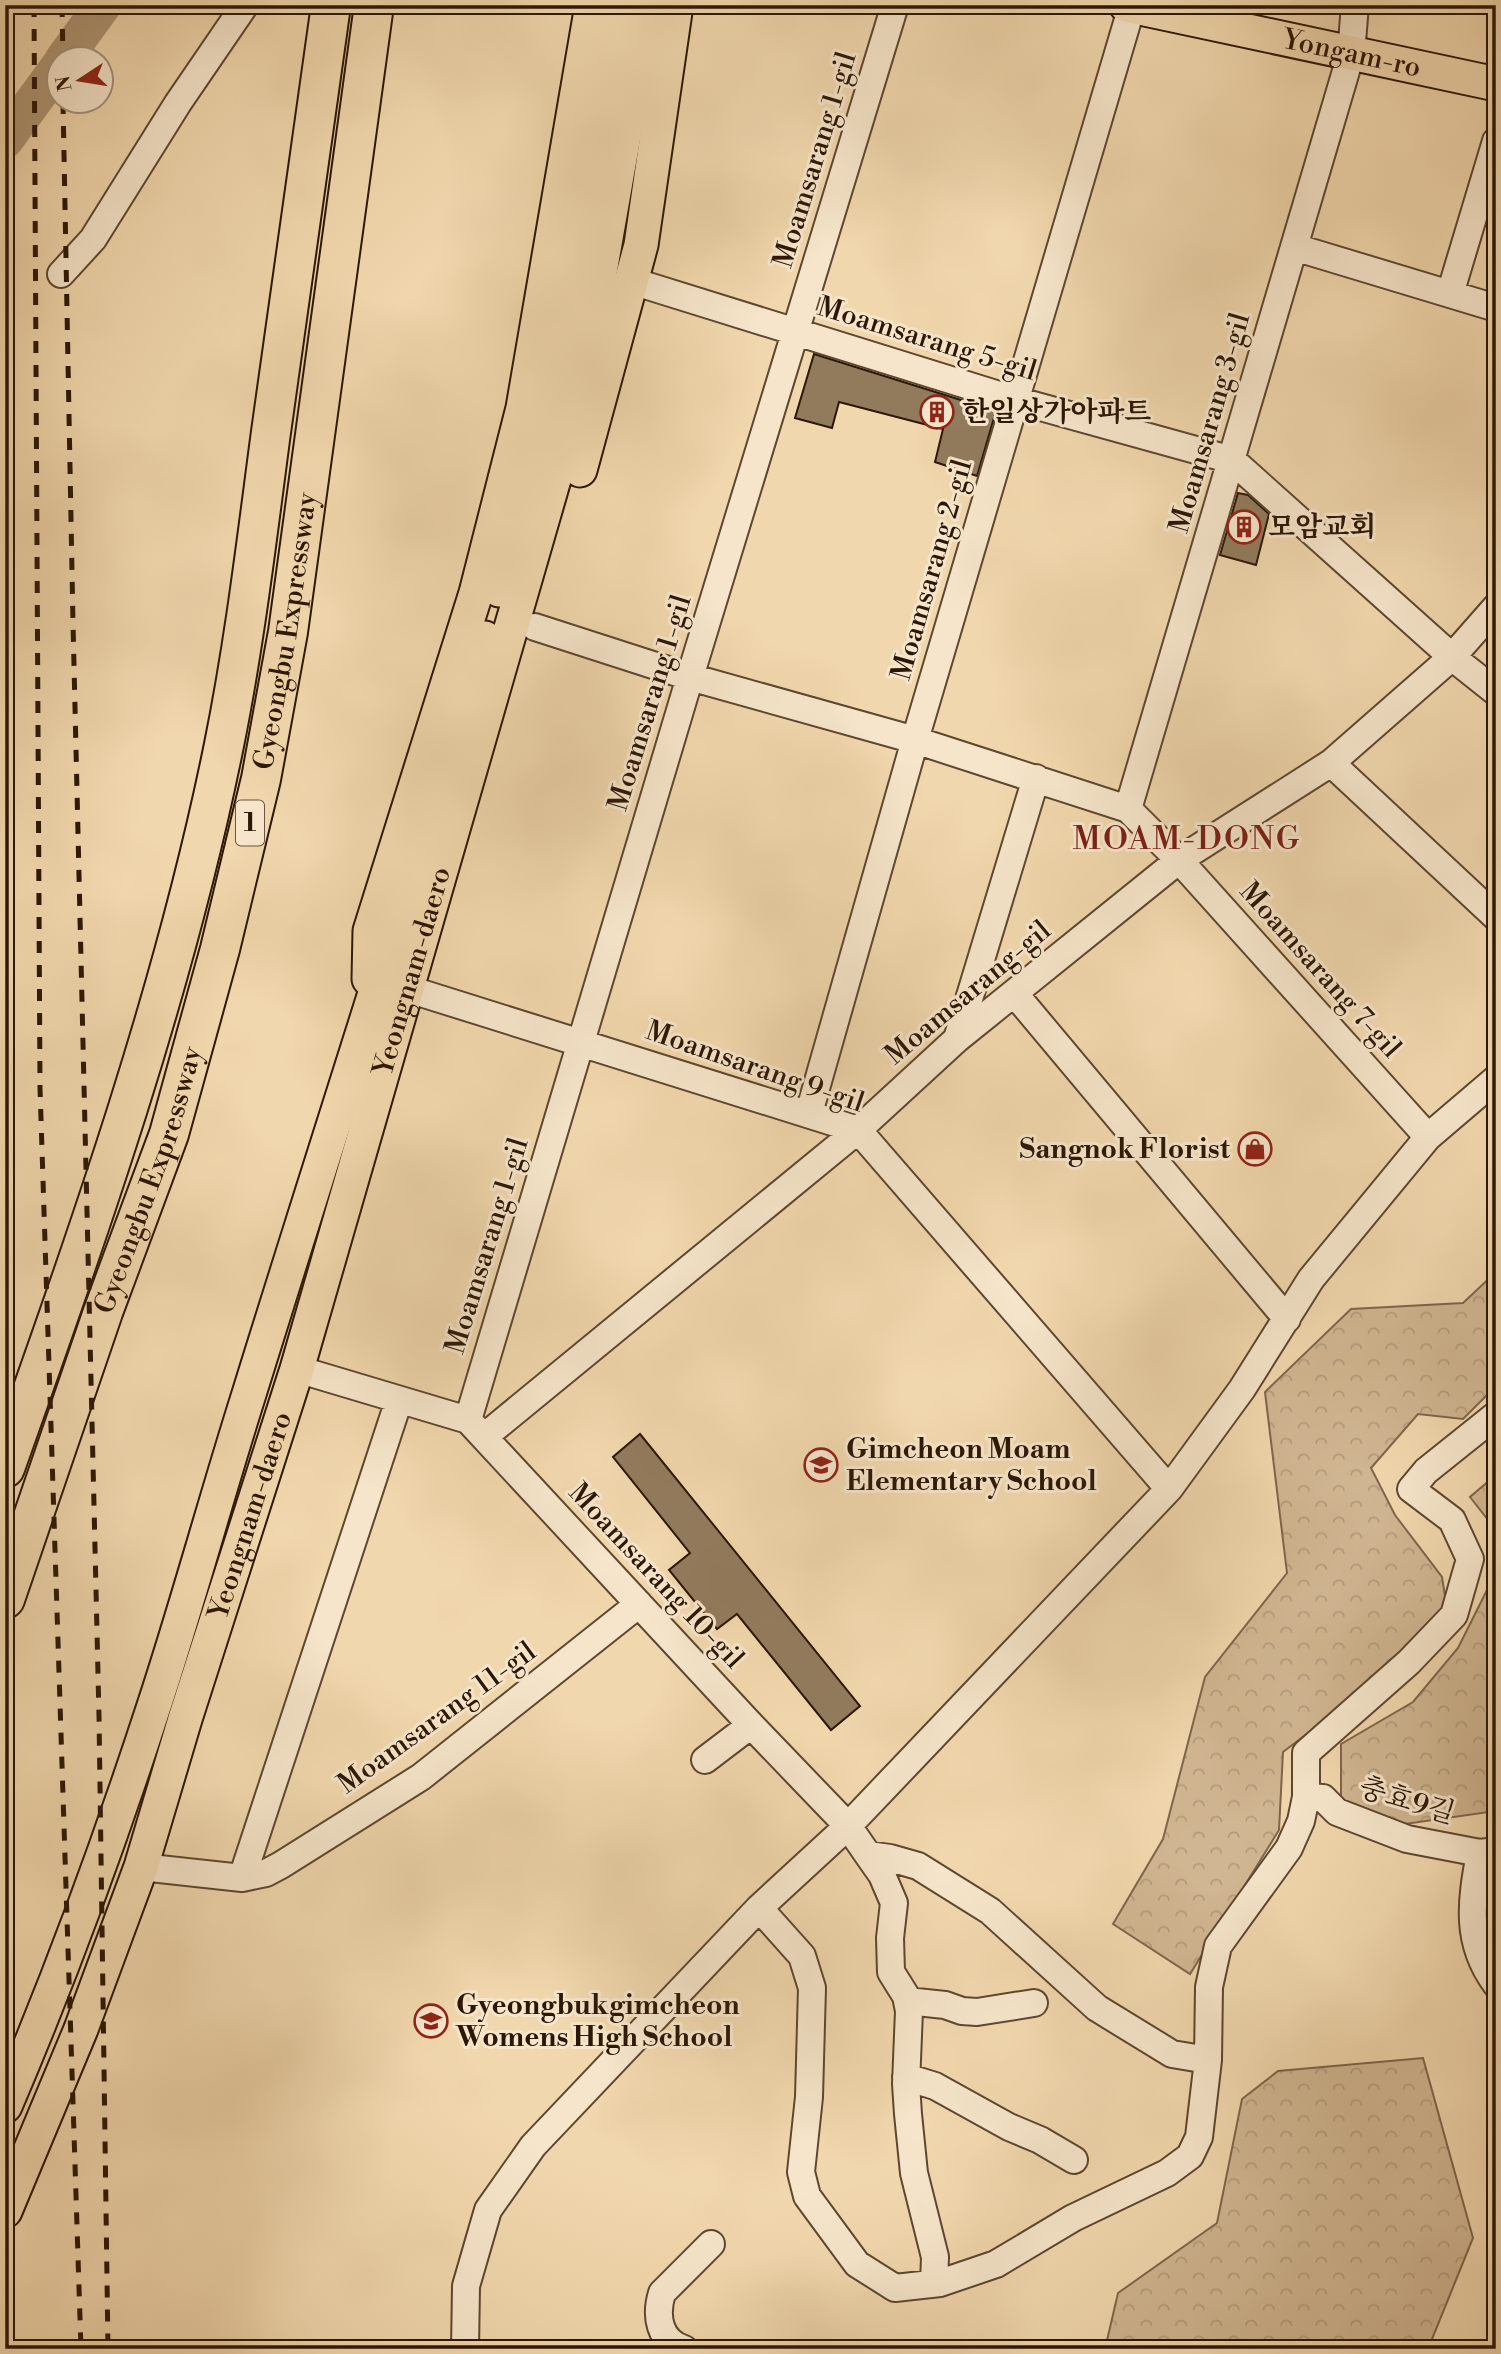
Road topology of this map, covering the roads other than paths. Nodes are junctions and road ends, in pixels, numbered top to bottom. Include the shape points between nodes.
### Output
1 (244, 5) edge
2 (331, 5) edge
3 (592, 5) edge
4 (620, 5) edge
5 (647, 5) edge
6 (676, 5) edge
7 (895, 5) edge
8 (1355, 5) edge
9 (1129, 6) edge
10 (373, 12) edge
11 (1351, 54) junction
12 (1496, 84) edge
13 (1496, 141) edge
14 (1294, 247) junction
15 (61, 274) dead end
16 (632, 281) junction
17 (1450, 294) junction
18 (1496, 308) edge
19 (795, 333) junction
20 (1015, 400) junction
21 (1232, 460) junction
22 (1496, 607) edge
23 (535, 627) junction
24 (1452, 657) junction
25 (690, 677) junction
26 (1496, 692) edge
27 (915, 740) junction
28 (1331, 763) junction
29 (1036, 778) junction
30 (448, 802) junction
31 (1128, 809) junction
32 (1179, 860) junction
33 (1496, 917) edge
34 (421, 993) junction
35 (1014, 993) junction
36 (380, 1026) junction
37 (957, 1039) junction
38 (581, 1044) junction
39 (1496, 1079) edge
40 (809, 1113) junction
41 (858, 1129) junction
42 (1427, 1137) junction
43 (1287, 1318) junction
44 (297, 1369) junction
45 (398, 1400) junction
46 (1496, 1415) edge
47 (477, 1428) junction
48 (5, 1468) edge
49 (1169, 1489) junction
50 (5, 1599) edge
51 (639, 1604) junction
52 (751, 1726) junction
53 (705, 1760) dead end
54 (1306, 1797) junction
55 (848, 1826) junction
56 (1488, 1852) edge
57 (868, 1855) junction
58 (141, 1867) junction
59 (242, 1878) junction
60 (759, 1908) junction
61 (1496, 1984) edge
62 (907, 2001) junction
63 (1034, 2003) dead end
64 (1208, 2060) junction
65 (906, 2077) junction
66 (5, 2106) edge
67 (1074, 2160) dead end
68 (5, 2211) edge
69 (711, 2244) dead end
70 (934, 2283) junction
71 (682, 2348) edge
72 (465, 2349) edge

1 - 15 street via 93,239
2 - 48 highway, Gyeongbu Expressway / 1 via 249,612 221,759 195,873 146,1044
3 - 36 main road via 523,408 476,593 370,931
4 - 30 main road via 539,445
5 - 30 main road via 593,312 563,448
6 - 16 main road
7 - 19 street, Moamsarang 1-gil
8 - 11 street, Moamsarang 3-gil
9 - 11 main road, Yongam-ro
9 - 20 street, Moamsarang 2-gil
10 - 50 highway, Gyeongbu Expressway / 1 via 288,632 261,779 169,1134
11 - 12 main road, Yongam-ro
11 - 14 street, Moamsarang 3-gil
13 - 17 street
14 - 17 street
14 - 21 street, Moamsarang 3-gil
16 - 19 street, Moamsarang 5-gil
16 - 23 main road
17 - 18 street
19 - 20 street, Moamsarang 5-gil
19 - 25 street, Moamsarang 1-gil
20 - 21 street, Moamsarang 5-gil
20 - 27 street, Moamsarang 2-gil
21 - 24 street, Moamsarang 5-gil
21 - 31 street, Moamsarang 3-gil
22 - 24 street, Moamsarang-gil
23 - 25 street, Moamsarang 7-gil
23 - 34 main road
24 - 26 street, Moamsarang 5-gil
24 - 28 street, Moamsarang-gil
25 - 27 street, Moamsarang 7-gil
25 - 38 street, Moamsarang 1-gil
27 - 29 street, Moamsarang 7-gil
27 - 40 street, Moamsarang 2-gil
28 - 32 street, Moamsarang-gil
28 - 33 street
29 - 31 street, Moamsarang 7-gil
29 - 37 street
30 - 36 main road, Yeongnam-daero
31 - 32 street, Moamsarang 7-gil
32 - 35 street, Moamsarang-gil
32 - 42 street, Moamsarang 7-gil
34 - 36 main road
34 - 38 street, Moamsarang 9-gil
35 - 37 street, Moamsarang-gil
35 - 43 street
36 - 44 main road, Yeongnam-daero
36 - 66 main road, Yeongnam-daero via 248,1396 155,1703 94,1882
37 - 41 street, Moamsarang-gil
38 - 40 street, Moamsarang 9-gil
38 - 47 street, Moamsarang 1-gil
39 - 42 street
40 - 41 street, Moamsarang 9-gil
41 - 47 street, Moamsarang-gil
41 - 49 street, Moamsarang 9-gil
42 - 43 street via 1311,1279
43 - 49 street via 1242,1390
44 - 45 street
44 - 58 main road, Yeongnam-daero
45 - 47 street
45 - 59 street
46 - 54 street via 1426,1471 1411,1489 1452,1520 1470,1559 1454,1615 1409,1662 1306,1753
47 - 51 street, Moamsarang 10-gil
49 - 55 street
51 - 52 street, Moamsarang 10-gil
51 - 59 street, Moamsarang 11-gil via 421,1777 281,1865
52 - 53 street
52 - 55 street, Moamsarang 10-gil
54 - 56 street, 충효9길 via 1323,1798 1337,1812 1407,1839
54 - 64 street via 1289,1848 1218,1946 1209,1987
55 - 57 street, Moamsarang 10-gil
55 - 60 street
56 - 61 street via 1472,1896 1474,1937
57 - 62 street, Moamsarang 10-gil via 894,1903 891,1972
57 - 64 street via 918,1866 990,1911 1097,2008 1172,2054
58 - 59 street, Moamsarang 11-gil
58 - 68 main road, Yeongnam-daero via 81,2029
60 - 70 street via 802,1956 812,1988 801,2172 807,2196 857,2264 894,2288
60 - 72 street via 533,2146 488,2210 466,2286
62 - 63 street via 962,2011
62 - 65 street
64 - 70 street via 1199,2137 1190,2156 1167,2173 1073,2218 996,2264
65 - 67 street via 934,2086
65 - 70 street via 914,2173 935,2257
69 - 71 street via 662,2293 661,2330

